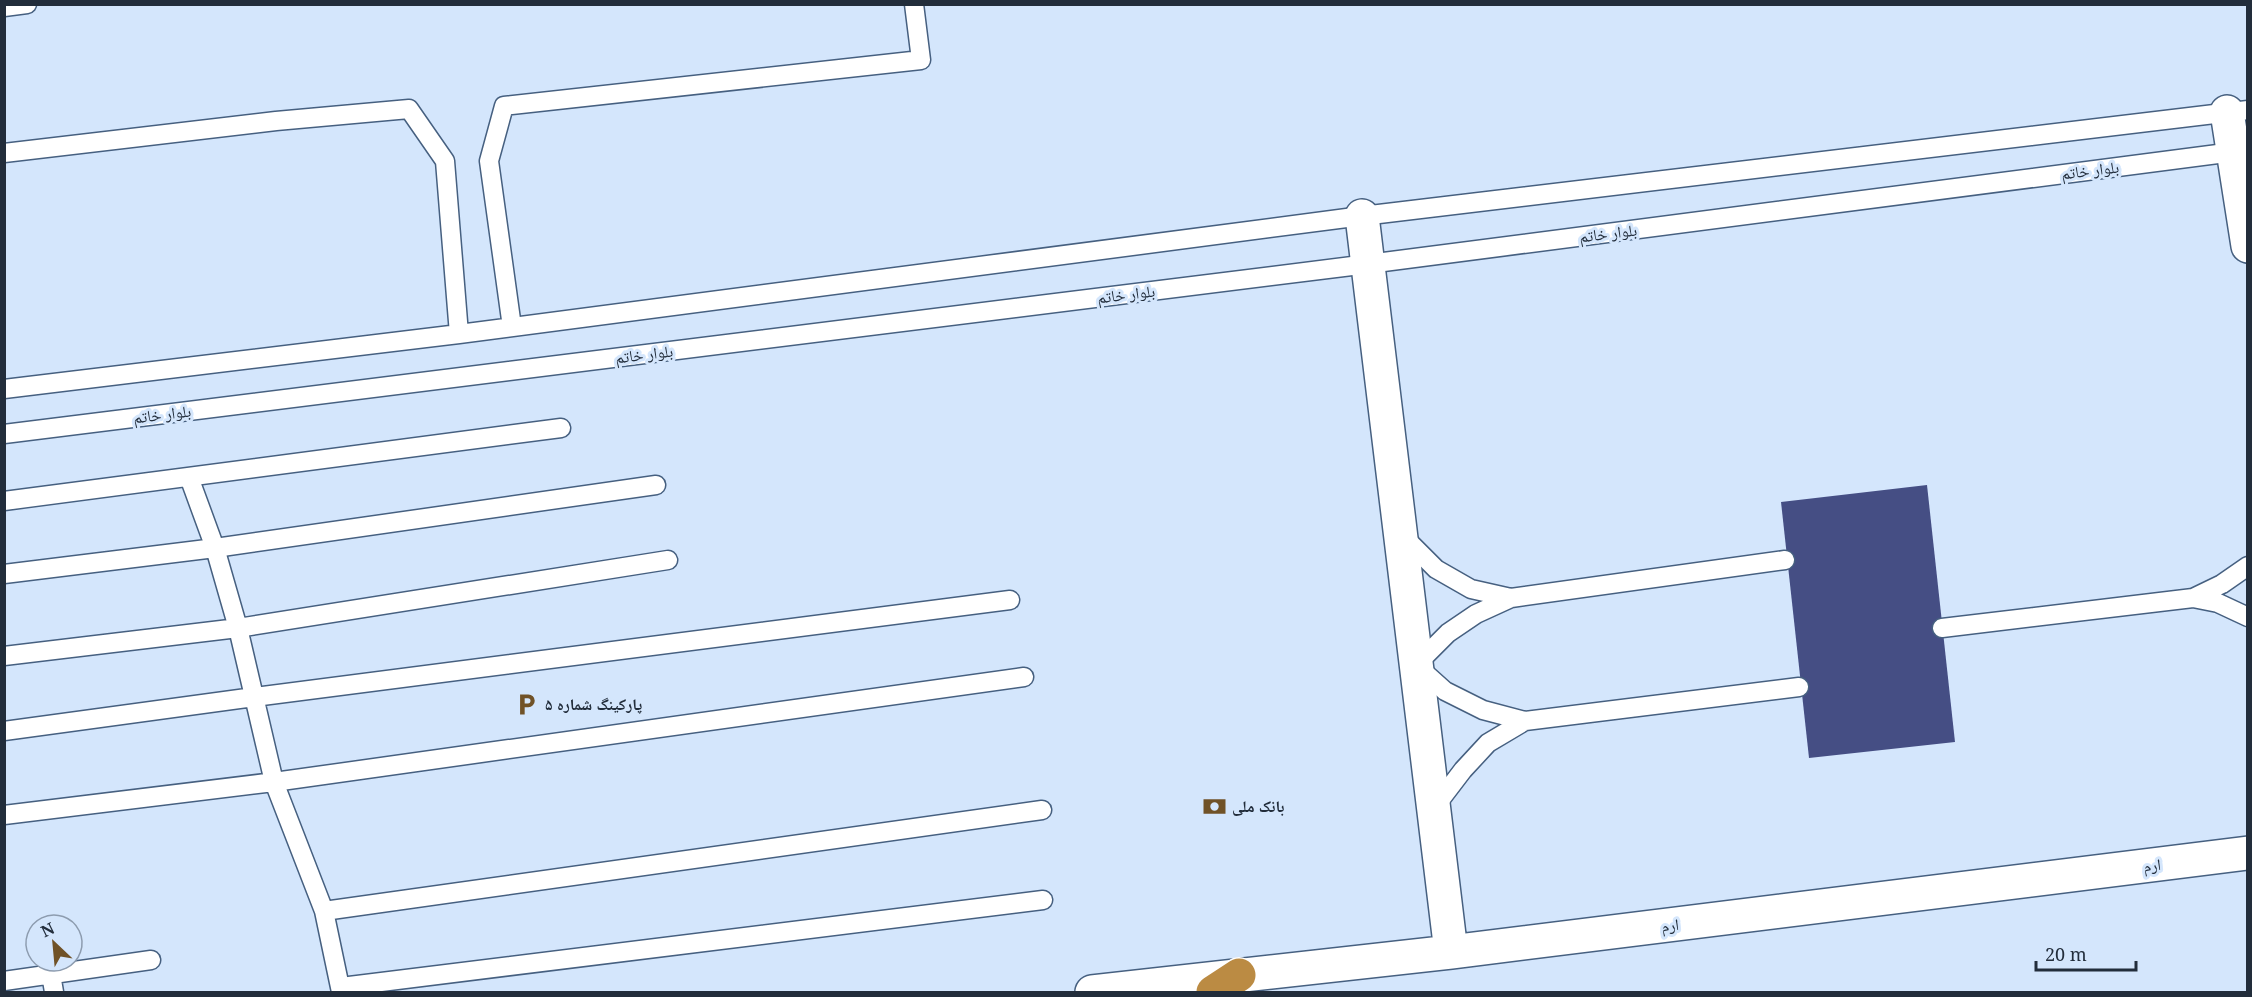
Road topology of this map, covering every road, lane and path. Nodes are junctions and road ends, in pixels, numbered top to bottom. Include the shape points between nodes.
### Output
1 (27, 4) edge
2 (914, 4) edge
3 (4, 7) edge
4 (2237, 111) edge
5 (2240, 151) edge
6 (4, 153) edge
7 (1362, 216) junction
8 (2247, 246) edge
9 (1368, 264) junction
10 (512, 327) junction
11 (459, 334) junction
12 (4, 389) edge
13 (561, 428) dead end
14 (4, 434) edge
15 (189, 477) junction
16 (656, 485) dead end
17 (4, 501) edge
18 (1401, 533) junction
19 (215, 548) junction
20 (668, 560) dead end
21 (1785, 560) dead end
22 (2247, 566) edge
23 (4, 574) edge
24 (1511, 598) junction
25 (2193, 598) junction
26 (1010, 600) dead end
27 (2247, 617) edge
28 (238, 628) junction
29 (1942, 628) dead end
30 (4, 656) edge
31 (1416, 665) junction
32 (1024, 677) dead end
33 (1799, 687) dead end
34 (254, 697) junction
35 (1525, 721) junction
36 (4, 731) edge
37 (274, 782) junction
38 (1434, 808) junction
39 (1042, 810) dead end
40 (4, 815) edge
41 (2247, 853) edge
42 (1043, 900) dead end
43 (324, 911) junction
44 (1452, 952) junction
45 (151, 960) dead end
46 (51, 974) junction
47 (4, 981) edge
48 (1226, 984) edge
49 (341, 990) edge
50 (54, 993) edge
51 (1092, 993) edge

1 - 3 lane
2 - 10 lane via 921,60 504,106 489,161
4 - 5 street
4 - 7 lane
5 - 8 street
5 - 9 lane, بلوار خاتم
6 - 11 lane via 409,109 445,161
7 - 9 street
7 - 10 lane
9 - 14 lane, بلوار خاتم
9 - 18 street
10 - 11 lane
11 - 12 lane
13 - 15 lane
15 - 17 lane
15 - 19 lane
16 - 19 lane
18 - 24 lane via 1436,568 1471,589
18 - 31 street
19 - 23 lane
19 - 28 lane
20 - 28 lane
21 - 24 lane
22 - 25 lane
24 - 31 lane via 1476,614 1448,633
25 - 27 lane via 2218,603
25 - 29 lane
26 - 34 lane
28 - 30 lane
28 - 34 lane
31 - 35 lane via 1445,691 1483,710
31 - 38 street
32 - 37 lane
33 - 35 lane
34 - 36 lane
34 - 37 lane
35 - 38 lane via 1488,743
37 - 40 lane
37 - 43 lane
38 - 44 street
39 - 43 lane
41 - 44 street, ارم
42 - 49 lane
43 - 49 lane
44 - 48 street, ارم
45 - 46 lane
46 - 47 lane
46 - 50 lane
48 - 51 street, ارم

